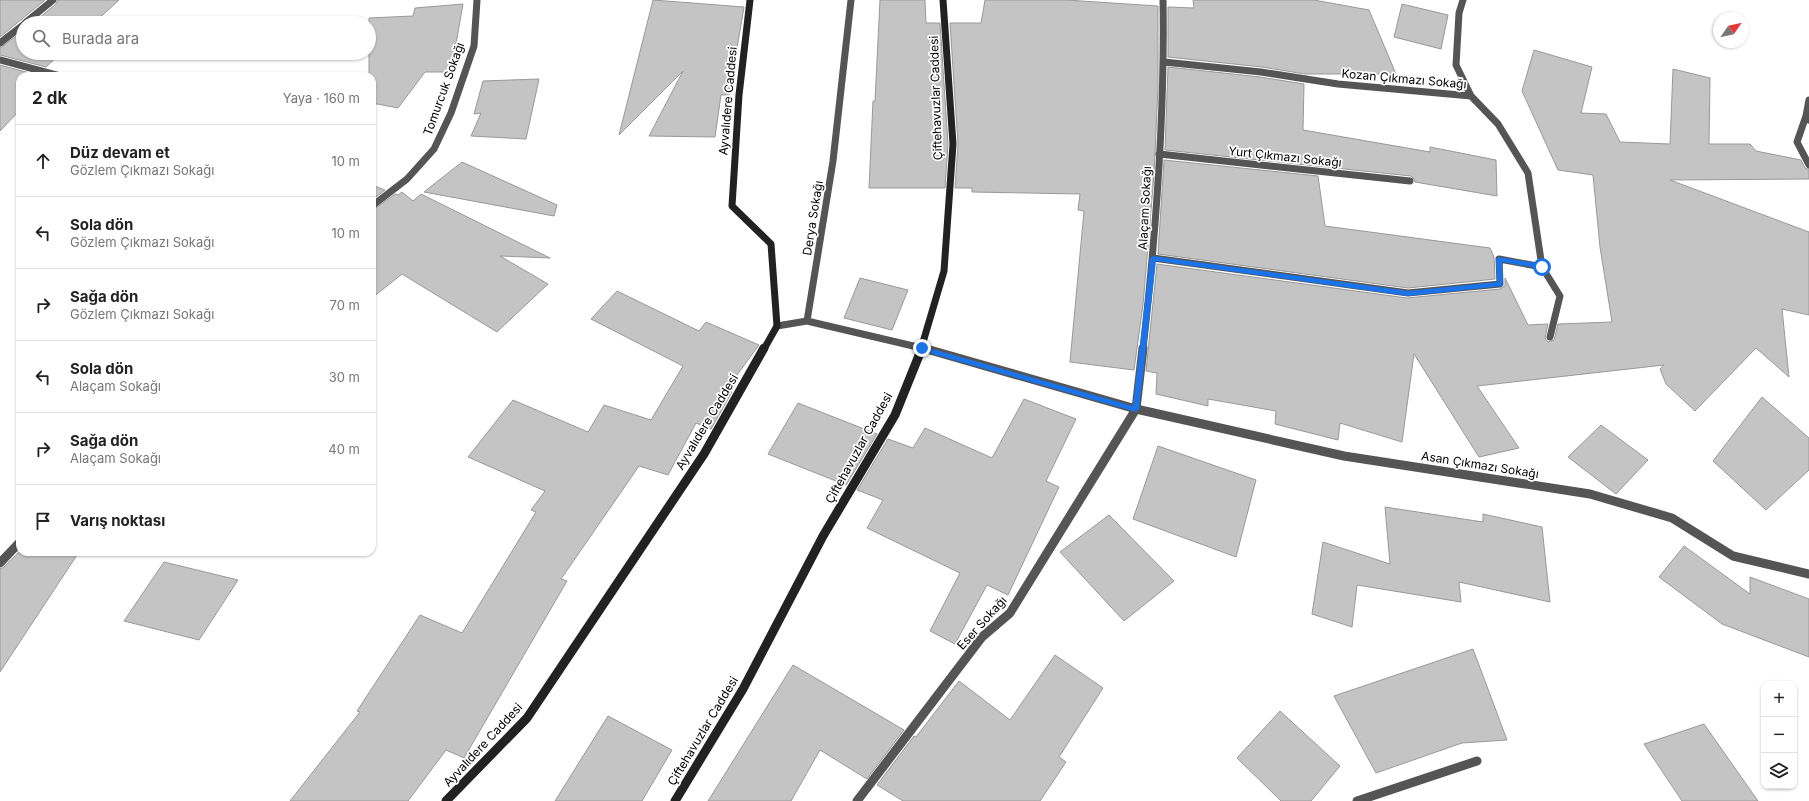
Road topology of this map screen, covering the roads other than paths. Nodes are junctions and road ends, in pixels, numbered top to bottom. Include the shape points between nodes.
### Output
1 (53, 0) edge
2 (477, 0) edge
3 (750, 0) edge
4 (851, 0) edge
5 (943, 0) edge
6 (1163, 0) edge
7 (1463, 0) edge
8 (34, 16) edge
9 (16, 30) edge
10 (0, 43) edge
11 (0, 60) edge
12 (1164, 62) junction
13 (45, 72) edge
14 (1471, 96) junction
15 (1809, 100) edge
16 (1807, 118) edge
17 (1158, 154) junction
18 (1809, 165) edge
19 (1410, 181) dead end
20 (376, 203) edge
21 (1153, 258) junction
22 (1542, 267) junction
23 (807, 321) junction
24 (777, 326) junction
25 (1550, 338) dead end
26 (922, 348) junction
27 (1136, 409) junction
28 (16, 546) edge
29 (0, 563) edge
30 (1809, 574) edge
31 (1477, 761) dead end
32 (446, 801) edge
33 (675, 801) edge
34 (856, 801) edge
35 (1357, 801) edge

1 - 8 street
2 - 20 street, Tomurcuk Sokağı via 474,46 451,113 434,149 407,179
3 - 24 street, Ayvalıdere Caddesi via 738,95 732,206 770,244
4 - 23 street, Derya Sokağı via 826,211
5 - 26 street, Çiftehavuzlar Caddesi via 953,144 944,271
6 - 12 street, Alaçam Sokağı
7 - 14 street via 1459,13 1456,65
9 - 10 street
11 - 13 street
12 - 14 street, Kozan Çıkmazı Sokağı via 1262,72 1338,84
12 - 17 street, Alaçam Sokağı
14 - 22 street, Kozan Çıkmazı Sokağı via 1498,124 1528,173
15 - 16 street
16 - 18 street via 1796,142
17 - 19 street, Yurt Çıkmazı Sokağı
17 - 21 street, Alaçam Sokağı
21 - 22 street via 1408,293 1500,284 1499,259
21 - 27 street, Alaçam Sokağı
22 - 25 street, Kozan Çıkmazı Sokağı via 1560,296
23 - 24 street
23 - 26 street
24 - 32 street, Ayvalıdere Caddesi via 704,454 527,718
26 - 27 street
26 - 33 street, Çiftehavuzlar Caddesi via 895,415 823,536 743,689
27 - 30 street, Asan Çıkmazı Sokağı via 1344,456 1590,494 1672,518 1733,556
27 - 34 street, Eser Sokağı via 1010,613 982,637
28 - 29 street
31 - 35 street

